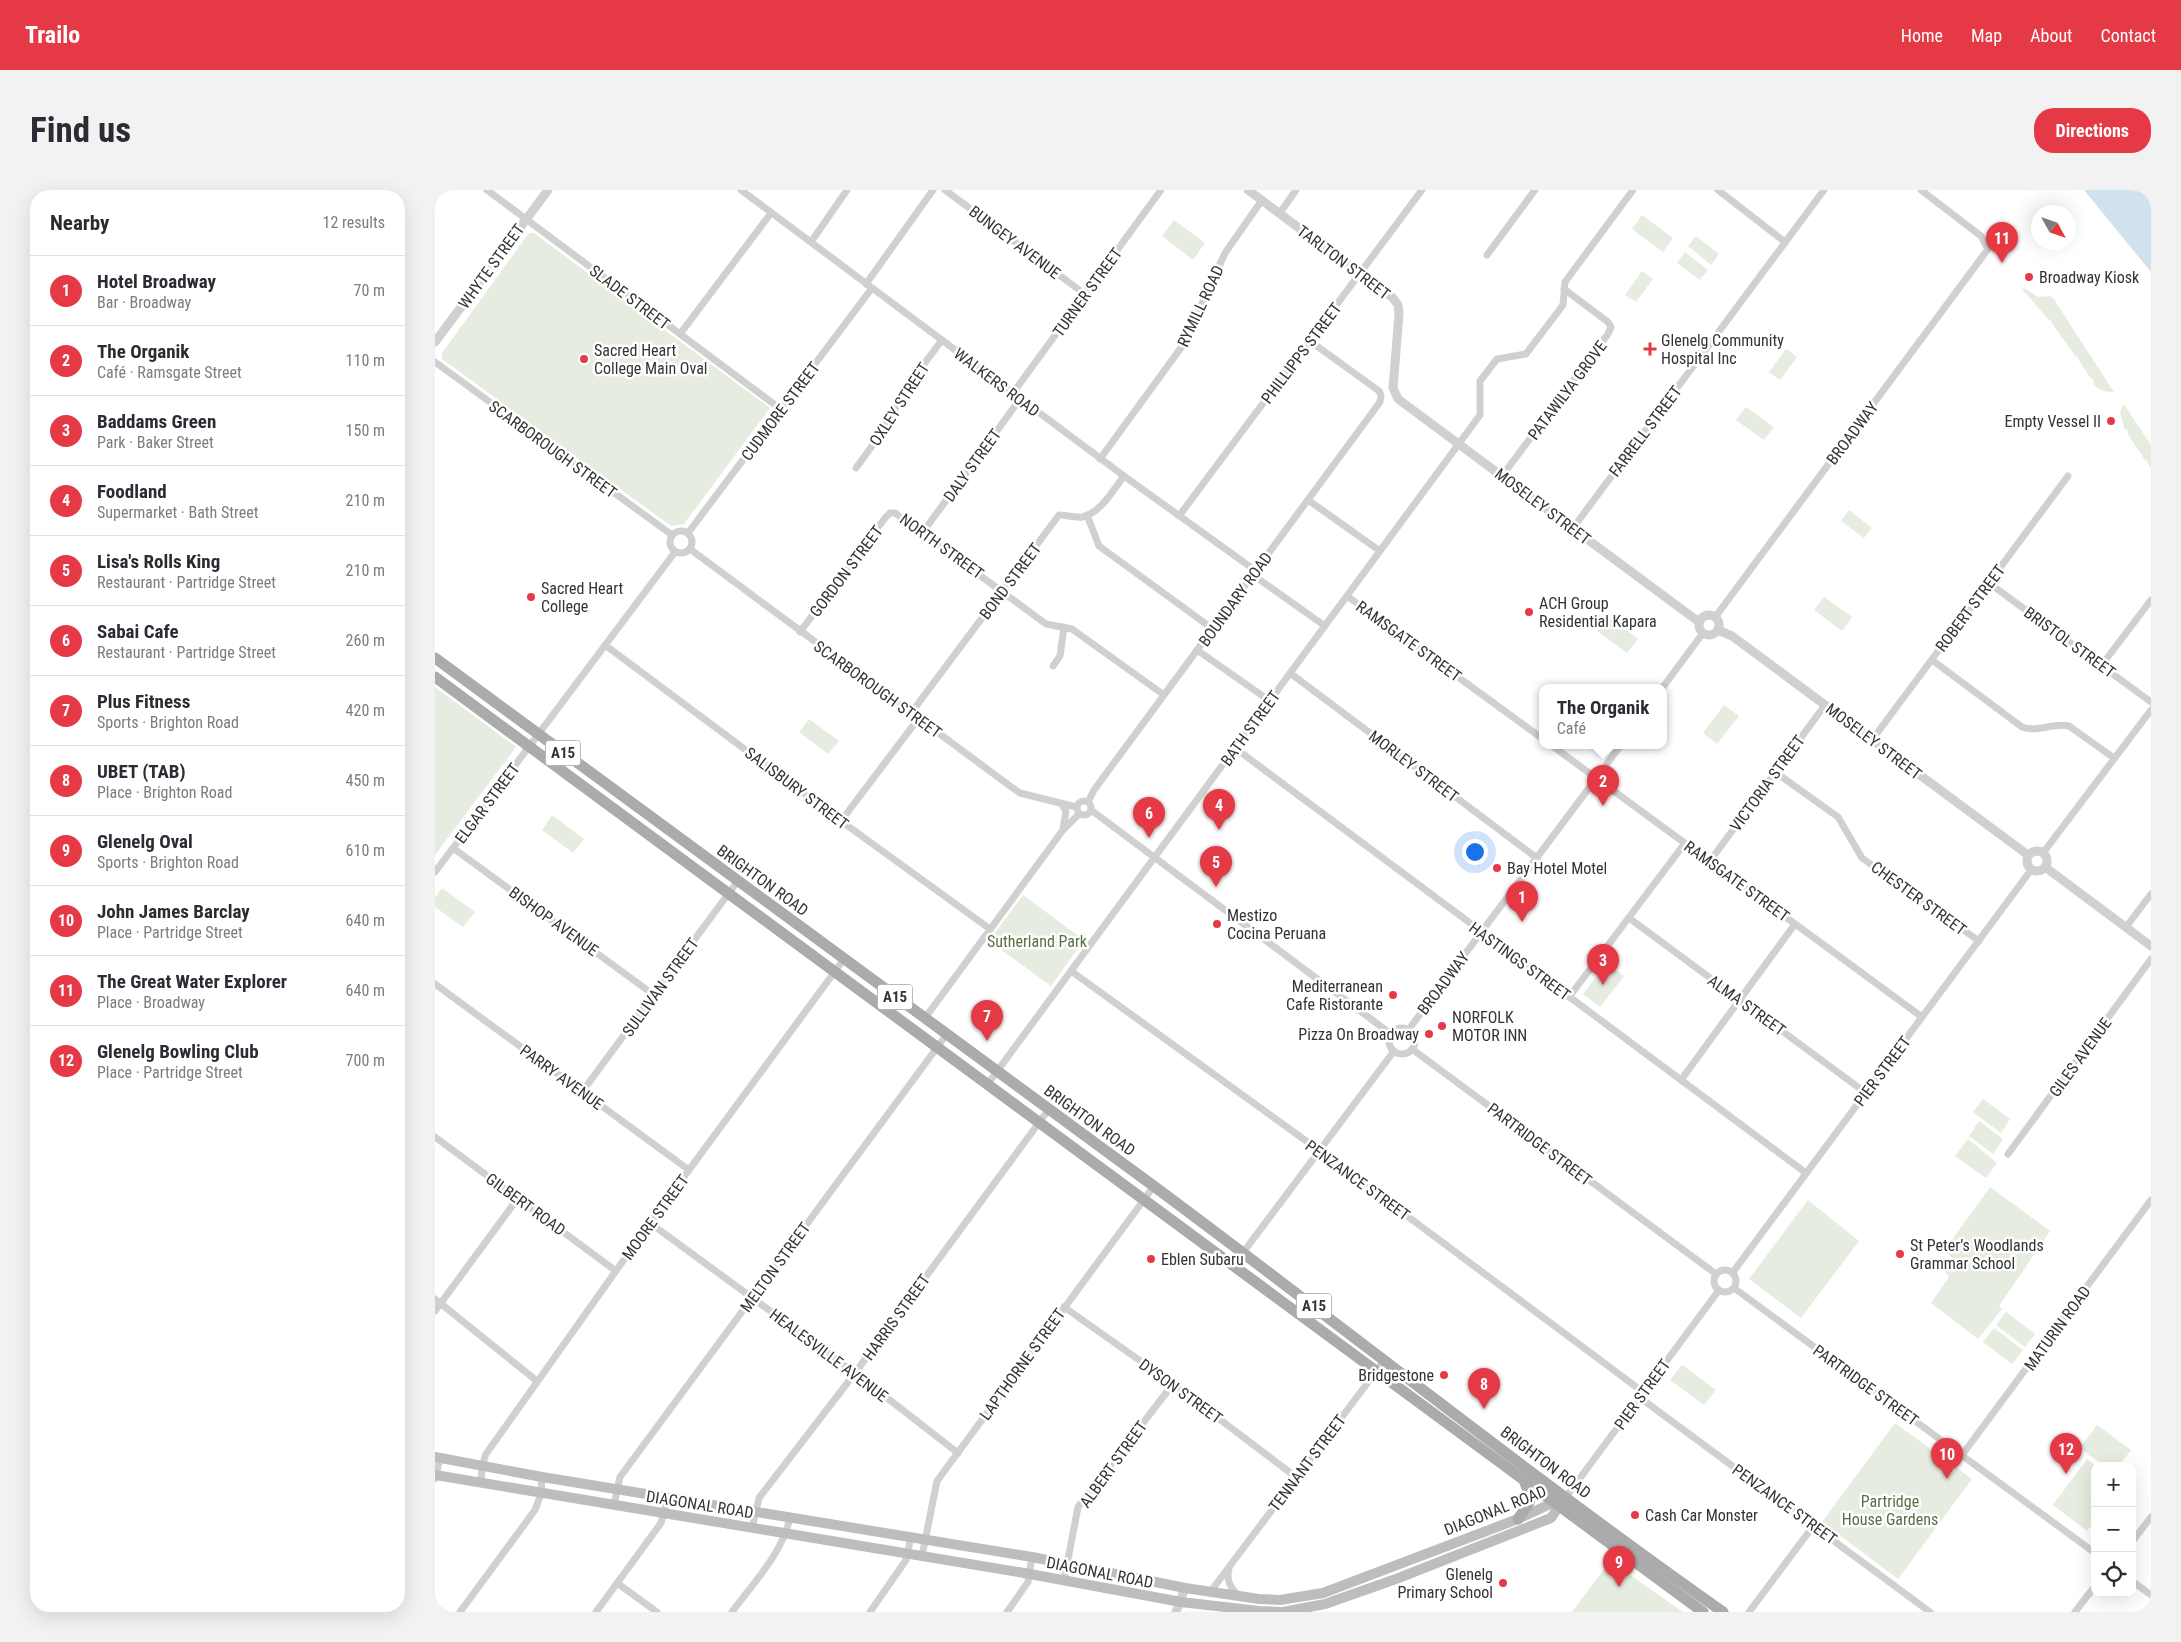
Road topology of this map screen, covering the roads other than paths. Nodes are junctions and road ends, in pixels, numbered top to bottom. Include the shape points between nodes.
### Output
1 (487, 190) edge
2 (547, 190) edge
3 (741, 190) edge
4 (847, 190) edge
5 (933, 190) edge
6 (945, 190) edge
7 (1161, 190) edge
8 (1249, 190) edge
9 (1296, 190) edge
10 (1422, 190) edge
11 (1535, 190) edge
12 (1633, 190) edge
13 (1717, 190) edge
14 (1824, 190) edge
15 (1921, 190) edge
16 (1262, 200) junction
17 (771, 212) junction
18 (1280, 213) junction
19 (526, 219) junction
20 (811, 242) junction
21 (1785, 242) junction
22 (1487, 255) dead end
23 (1360, 273) junction
24 (869, 286) junction
25 (1564, 289) junction
26 (1086, 295) junction
27 (680, 334) junction
28 (942, 340) junction
29 (1310, 341) junction
30 (435, 342) edge
31 (435, 362) edge
32 (1013, 393) junction
33 (1020, 399) junction
34 (782, 410) junction
35 (1459, 444) junction
36 (1100, 458) junction
37 (856, 468) dead end
38 (1124, 476) junction
39 (1502, 476) junction
40 (2068, 476) dead end
41 (1308, 500) junction
42 (893, 513) joint
43 (1087, 515) junction
44 (1179, 516) junction
45 (1573, 528) junction
46 (923, 532) junction
47 (688, 533) junction
48 (672, 535) junction
49 (690, 548) junction
50 (1380, 551) junction
51 (675, 552) junction
52 (1254, 573) junction
53 (1989, 583) junction
54 (1003, 590) junction
55 (1347, 596) junction
56 (2151, 600) edge
57 (1716, 616) junction
58 (1699, 622) junction
59 (1325, 626) junction
60 (1064, 627) junction
61 (1213, 630) junction
62 (1718, 630) junction
63 (800, 632) junction
64 (1703, 633) junction
65 (605, 645) junction
66 (1197, 650) junction
67 (435, 658) edge
68 (1932, 660) junction
69 (1053, 666) dead end
70 (2101, 666) junction
71 (1290, 673) junction
72 (435, 677) edge
73 (1665, 684) edge
74 (1164, 696) junction
75 (1270, 701) junction
76 (2151, 702) edge
77 (1825, 705) junction
78 (2151, 710) edge
79 (911, 713) junction
80 (918, 718) junction
81 (539, 735) junction
82 (1539, 736) edge
83 (1873, 740) junction
84 (530, 747) junction
85 (1235, 748) junction
86 (1557, 749) edge
87 (1618, 749) edge
88 (2114, 758) junction
89 (1775, 772) junction
90 (1597, 778) junction
91 (1088, 802) junction
92 (1062, 804) junction
93 (1078, 810) junction
94 (1091, 810) junction
95 (841, 821) junction
96 (1063, 830) junction
97 (1685, 843) junction
98 (453, 848) junction
99 (2043, 852) junction
100 (2028, 855) junction
101 (1155, 858) junction
102 (1537, 858) junction
103 (1709, 861) junction
104 (2045, 867) junction
105 (2031, 870) junction
106 (435, 872) edge
107 (737, 882) junction
108 (728, 894) junction
109 (2151, 894) edge
110 (1629, 918) junction
111 (1795, 924) junction
112 (2126, 927) junction
113 (990, 929) junction
114 (1481, 933) junction
115 (1979, 941) junction
116 (2151, 946) edge
117 (844, 959) junction
118 (2151, 959) edge
119 (835, 971) junction
120 (1071, 971) junction
121 (435, 984) edge
122 (654, 995) junction
123 (1569, 997) junction
124 (1740, 1000) junction
125 (1922, 1017) junction
126 (925, 1018) junction
127 (1409, 1029) junction
128 (947, 1034) junction
129 (1391, 1034) junction
130 (938, 1047) junction
131 (1413, 1048) junction
132 (1394, 1051) junction
133 (997, 1072) junction
134 (1681, 1080) junction
135 (987, 1085) junction
136 (582, 1092) junction
137 (1866, 1093) junction
138 (1049, 1109) junction
139 (1039, 1122) junction
140 (435, 1137) edge
141 (1320, 1151) junction
142 (2008, 1154) dead end
143 (689, 1170) junction
144 (1807, 1173) junction
145 (1154, 1186) junction
146 (518, 1198) junction
147 (1144, 1200) junction
148 (2151, 1200) edge
149 (650, 1223) junction
150 (1243, 1253) junction
151 (1233, 1266) junction
152 (616, 1270) junction
153 (1733, 1272) junction
154 (1716, 1274) junction
155 (1734, 1288) junction
156 (1719, 1290) junction
157 (753, 1298) junction
158 (438, 1301) edge
159 (1063, 1307) junction
160 (435, 1311) edge
161 (1380, 1366) junction
162 (855, 1373) junction
163 (537, 1381) junction
164 (1173, 1384) junction
165 (1641, 1394) junction
166 (958, 1453) junction
167 (1963, 1455) junction
168 (437, 1458) edge
169 (482, 1466) junction
170 (436, 1477) edge
171 (542, 1477) junction
172 (1296, 1477) junction
173 (1524, 1481) junction
174 (481, 1482) junction
175 (617, 1488) junction
176 (541, 1494) junction
177 (667, 1497) junction
178 (1566, 1497) junction
179 (614, 1505) junction
180 (1556, 1505) junction
181 (755, 1511) junction
182 (665, 1514) junction
183 (790, 1517) junction
184 (2151, 1517) edge
185 (1518, 1519) junction
186 (1814, 1525) junction
187 (752, 1528) junction
188 (787, 1533) junction
189 (911, 1537) junction
190 (2136, 1537) edge
191 (924, 1539) junction
192 (2094, 1552) edge
193 (908, 1554) junction
194 (922, 1556) junction
195 (1032, 1557) junction
196 (1067, 1564) junction
197 (1230, 1565) junction
198 (1030, 1574) junction
199 (1064, 1580) junction
200 (617, 1582) junction
201 (2136, 1584) edge
202 (1185, 1588) junction
203 (1211, 1591) junction
204 (2091, 1591) edge
205 (1687, 1594) junction
206 (2151, 1595) edge
207 (1238, 1596) junction
208 (1164, 1599) junction
209 (1181, 1602) junction
210 (1706, 1609) edge
211 (460, 1612) edge
212 (596, 1612) edge
213 (657, 1612) edge
214 (732, 1612) edge
215 (870, 1612) edge
216 (1007, 1612) edge
217 (1171, 1612) edge
218 (1176, 1612) edge
219 (1283, 1612) edge
220 (1723, 1612) edge
221 (1749, 1612) edge
222 (1930, 1612) edge
223 (2075, 1612) edge

1 - 19 street, SLADE STREET
2 - 19 street, WHYTE STREET
3 - 17 street, WALKERS ROAD
4 - 20 street
5 - 24 street, CUDMORE STREET
6 - 26 street, BUNGEY AVENUE
7 - 26 street, TURNER STREET
8 - 16 street, TARLTON STREET
9 - 18 street
10 - 23 street, PHILLIPPS STREET
11 - 22 street
12 - 25 street, BATH STREET via 1565,282
13 - 21 street
14 - 21 street, FARRELL STREET
15 - 57 street, BROADWAY via 1981,236 1988,249
16 - 18 street, TARLTON STREET
16 - 36 street, RYMILL ROAD via 1225,253 1183,345
17 - 20 street, WALKERS ROAD
17 - 27 street
18 - 23 street, TARLTON STREET
19 - 27 street, SLADE STREET
19 - 30 street, WHYTE STREET
20 - 24 street, WALKERS ROAD
21 - 45 street, FARRELL STREET
23 - 29 street, PHILLIPPS STREET
23 - 35 street, TARLTON STREET via 1393,298 1397,305 1395,394
24 - 28 street, WALKERS ROAD
24 - 34 street, CUDMORE STREET
25 - 35 street, BATH STREET via 1563,305 1526,354 1497,359 1480,381 1480,415
25 - 39 street, PATAWILYA GROVE via 1608,322 1611,327 1609,334
26 - 32 street, TURNER STREET
27 - 34 street, SLADE STREET
28 - 32 street, WALKERS ROAD
28 - 37 street, OXLEY STREET via 909,384 880,435
29 - 41 street, BOUNDARY ROAD via 1381,395 1380,402
29 - 44 street, PHILLIPPS STREET
31 - 48 street, SCARBOROUGH STREET
32 - 33 street, WALKERS ROAD
33 - 36 street, WALKERS ROAD
33 - 46 street, DALY STREET
34 - 47 street, CUDMORE STREET
35 - 39 street, MOSELEY STREET
35 - 50 street, BATH STREET
36 - 38 street, WALKERS ROAD
38 - 43 street via 1102,505
38 - 44 street, WALKERS ROAD
39 - 45 street, MOSELEY STREET
40 - 53 street, ROBERT STREET
41 - 50 street
41 - 52 street, BOUNDARY ROAD
42 - 46 street, NORTH STREET
42 - 63 street, GORDON STREET via 885,518
43 - 54 street, BOND STREET via 1059,514
43 - 61 street via 1099,546
44 - 52 street, WALKERS ROAD
45 - 58 street, MOSELEY STREET
46 - 54 street, NORTH STREET
47 - 48 street via 678,531
47 - 49 street via 692,542
48 - 51 street via 670,546
49 - 51 street via 685,553
49 - 63 street, SCARBOROUGH STREET
50 - 55 street, BATH STREET
51 - 65 street
52 - 59 street, WALKERS ROAD
52 - 61 street, BOUNDARY ROAD
53 - 68 street, ROBERT STREET
53 - 70 street, BRISTOL STREET
54 - 60 street, NORTH STREET via 1046,624
54 - 79 street, BOND STREET
55 - 59 street, BATH STREET
55 - 82 street, RAMSGATE STREET
56 - 70 street
57 - 58 street via 1706,615
57 - 62 street
58 - 64 street
59 - 71 street, BATH STREET
60 - 69 street via 1060,656
60 - 74 street, NORTH STREET via 1072,629
61 - 66 street, BOUNDARY ROAD
62 - 64 street via 1713,634
62 - 77 street, MOSELEY STREET via 1732,636
63 - 79 street, SCARBOROUGH STREET
64 - 73 street
65 - 81 street
65 - 95 street, SALISBURY STREET
66 - 74 street, BOUNDARY ROAD
66 - 75 street
67 - 81 main road, BRIGHTON ROAD / A15
68 - 83 street, ROBERT STREET
68 - 88 street via 2022,726 2029,729 2062,724 2069,726
70 - 76 street, BRISTOL STREET
71 - 75 street, BATH STREET
71 - 102 street, MORLEY STREET
72 - 84 main road, BRIGHTON ROAD / A15
74 - 91 street, BOUNDARY ROAD
75 - 85 street, BATH STREET
77 - 83 street, MOSELEY STREET
77 - 89 street, VICTORIA STREET
78 - 88 street
79 - 80 street, SCARBOROUGH STREET
80 - 92 street, SCARBOROUGH STREET via 1020,793
80 - 95 street
81 - 84 street, ELGAR STREET
81 - 107 main road, BRIGHTON ROAD / A15
83 - 100 street, MOSELEY STREET
84 - 98 street, ELGAR STREET
84 - 108 main road, BRIGHTON ROAD / A15
85 - 101 street, BATH STREET
85 - 114 street, HASTINGS STREET
86 - 90 street, RAMSGATE STREET
87 - 90 street, BROADWAY
88 - 99 street
89 - 103 street, VICTORIA STREET
89 - 115 street, CHESTER STREET via 1838,817 1862,858
90 - 97 street, RAMSGATE STREET
90 - 102 street, BROADWAY
91 - 93 street via 1081,801
91 - 94 street
92 - 93 street, SCARBOROUGH STREET
92 - 96 street via 1066,812
93 - 94 street via 1086,815
93 - 96 street
94 - 101 street
95 - 113 street, SALISBURY STREET
96 - 113 street
97 - 103 street, RAMSGATE STREET
97 - 110 street
98 - 106 street, ELGAR STREET
98 - 122 street, BISHOP AVENUE
99 - 100 street via 2033,851
99 - 104 street via 2047,861
100 - 105 street via 2027,865
101 - 120 street, BATH STREET
101 - 129 street
102 - 114 street, BROADWAY
103 - 111 street, RAMSGATE STREET
104 - 105 street
104 - 112 street
105 - 115 street, PIER STREET
107 - 108 street, SULLIVAN STREET
107 - 117 main road, BRIGHTON ROAD / A15
108 - 119 main road, BRIGHTON ROAD / A15
108 - 122 street, SULLIVAN STREET
109 - 112 street
110 - 123 street
110 - 124 street, ALMA STREET
111 - 124 street
111 - 125 street, RAMSGATE STREET
112 - 116 street
113 - 126 street
114 - 123 street, HASTINGS STREET
114 - 127 street, BROADWAY
115 - 125 street, PIER STREET
117 - 119 street, MOORE STREET
117 - 126 main road, BRIGHTON ROAD / A15
118 - 142 street, GILES AVENUE
119 - 130 main road, BRIGHTON ROAD / A15
119 - 143 street, MOORE STREET
120 - 133 street, BATH STREET
120 - 141 street, PENZANCE STREET
121 - 136 street, PARRY AVENUE
122 - 136 street, SULLIVAN STREET
123 - 134 street, HASTINGS STREET
124 - 134 street
124 - 137 street, ALMA STREET
125 - 137 street, PIER STREET
126 - 128 main road, BRIGHTON ROAD / A15
127 - 129 street via 1397,1029
127 - 131 street via 1414,1036
128 - 130 street, MELTON STREET
128 - 133 main road, BRIGHTON ROAD / A15
129 - 132 street via 1389,1043
130 - 135 main road, BRIGHTON ROAD / A15
130 - 157 street, MELTON STREET
131 - 132 street via 1401,1054
131 - 154 street, PARTRIDGE STREET
132 - 141 street
133 - 135 street, BATH STREET
133 - 138 main road, BRIGHTON ROAD / A15
134 - 144 street, HASTINGS STREET
135 - 139 main road, BRIGHTON ROAD / A15
136 - 143 street, PARRY AVENUE
137 - 144 street, PIER STREET
138 - 139 street, HARRIS STREET
138 - 145 main road, BRIGHTON ROAD / A15
139 - 147 main road, BRIGHTON ROAD / A15
139 - 162 street, HARRIS STREET
140 - 146 street, GILBERT ROAD
141 - 150 street
141 - 165 street, PENZANCE STREET
143 - 149 street, MOORE STREET
144 - 153 street, PIER STREET
145 - 147 street, LAPTHORNE STREET
145 - 150 main road, BRIGHTON ROAD / A15
146 - 152 street, GILBERT ROAD
146 - 158 street
147 - 151 main road, BRIGHTON ROAD / A15
147 - 159 street, LAPTHORNE STREET
148 - 167 street, MATURIN ROAD
149 - 152 street, MOORE STREET
149 - 157 street, HEALESVILLE AVENUE
150 - 151 street
150 - 161 main road, BRIGHTON ROAD / A15 via 1319,1309
151 - 161 main road, BRIGHTON ROAD / A15
152 - 163 street, MOORE STREET
153 - 154 street via 1722,1270
153 - 155 street via 1736,1278
154 - 156 street via 1714,1281
155 - 156 street via 1729,1292
155 - 167 street, PARTRIDGE STREET
156 - 165 street, PIER STREET
157 - 162 street, HEALESVILLE AVENUE
157 - 175 street, MELTON STREET via 620,1477
158 - 160 street
158 - 163 street
159 - 164 street, DYSON STREET
159 - 166 street, LAPTHORNE STREET
161 - 172 street, TENNANT STREET
161 - 173 main road, BRIGHTON ROAD / A15
161 - 178 main road, BRIGHTON ROAD / A15
162 - 166 street, HEALESVILLE AVENUE
162 - 181 street, HARRIS STREET via 759,1498
163 - 169 street, MOORE STREET via 486,1454
164 - 172 street, DYSON STREET
164 - 196 street, ALBERT STREET via 1079,1507
165 - 178 street, PIER STREET
165 - 186 street, PENZANCE STREET
166 - 191 street, LAPTHORNE STREET via 937,1481
167 - 192 street, PARTRIDGE STREET
168 - 169 main road, DIAGONAL ROAD
168 - 170 street
169 - 171 main road, DIAGONAL ROAD
169 - 174 street, MOORE STREET
170 - 174 main road, DIAGONAL ROAD
171 - 175 main road, DIAGONAL ROAD
171 - 176 street
172 - 197 street, TENNANT STREET
173 - 180 main road, BRIGHTON ROAD / A15
173 - 185 main road via 1531,1497
174 - 176 main road, DIAGONAL ROAD
175 - 177 main road, DIAGONAL ROAD
175 - 179 street, MELTON STREET
176 - 179 main road, DIAGONAL ROAD
176 - 211 street via 535,1510
177 - 181 main road, DIAGONAL ROAD
177 - 182 street
178 - 180 main road, DIAGONAL ROAD
178 - 205 main road, BRIGHTON ROAD / A15
179 - 182 main road, DIAGONAL ROAD
180 - 185 main road, DIAGONAL ROAD
180 - 205 main road, BRIGHTON ROAD / A15
180 - 219 main road, DIAGONAL ROAD via 1551,1518 1396,1579 1325,1604
181 - 183 main road, DIAGONAL ROAD
181 - 187 street, HARRIS STREET
182 - 187 main road, DIAGONAL ROAD
182 - 200 street
183 - 188 street
183 - 189 main road, DIAGONAL ROAD
184 - 190 street
185 - 207 main road, DIAGONAL ROAD via 1323,1594 1280,1600
186 - 221 street
186 - 222 street, PENZANCE STREET
187 - 188 main road, DIAGONAL ROAD
188 - 193 main road, DIAGONAL ROAD
188 - 214 street
189 - 191 main road, DIAGONAL ROAD
189 - 193 street
191 - 194 street, LAPTHORNE STREET
191 - 195 main road, DIAGONAL ROAD
193 - 194 main road, DIAGONAL ROAD
193 - 215 street
194 - 198 main road, DIAGONAL ROAD
195 - 196 main road, DIAGONAL ROAD
195 - 198 street
196 - 199 street, ALBERT STREET
196 - 202 main road, DIAGONAL ROAD
197 - 203 street, TENNANT STREET
197 - 207 street via 1230,1588
198 - 199 main road, DIAGONAL ROAD
198 - 216 street
199 - 208 main road, DIAGONAL ROAD
200 - 212 street
200 - 213 street
201 - 206 street
202 - 203 main road, DIAGONAL ROAD
202 - 209 street
203 - 207 main road, DIAGONAL ROAD
204 - 223 street
205 - 210 main road, BRIGHTON ROAD / A15
208 - 209 main road, DIAGONAL ROAD
208 - 217 street via 1169,1602
209 - 218 street
209 - 219 main road, DIAGONAL ROAD
210 - 220 main road, BRIGHTON ROAD / A15

